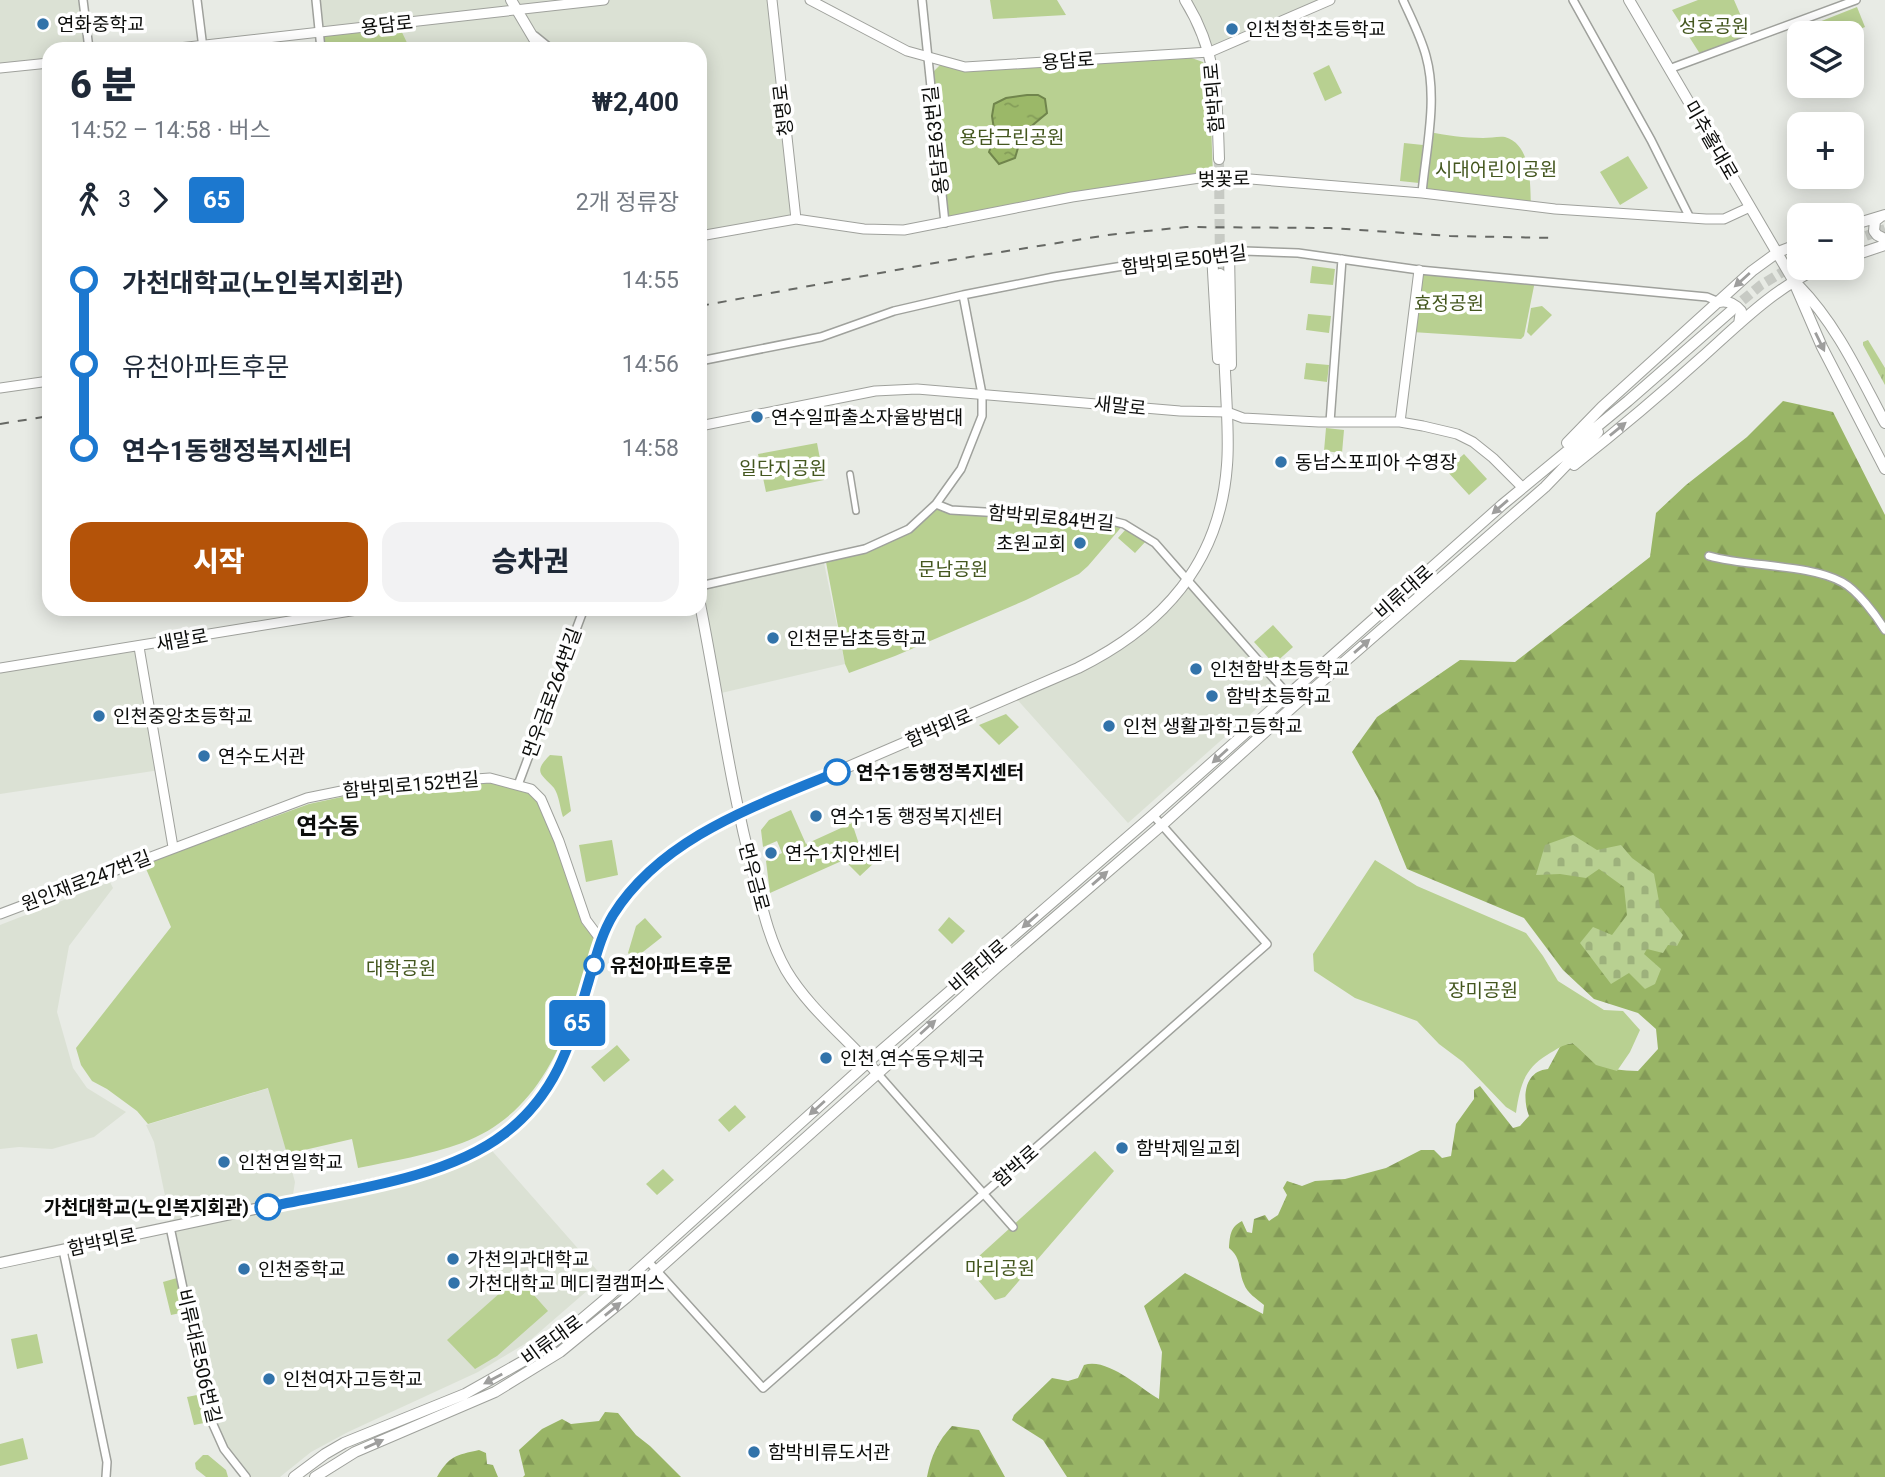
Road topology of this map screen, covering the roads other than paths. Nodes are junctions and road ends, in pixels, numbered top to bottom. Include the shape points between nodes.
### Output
1 (83, 0) edge
2 (197, 0) edge
3 (316, 0) edge
4 (511, 0) edge
5 (604, 0) edge
6 (772, 0) edge
7 (810, 0) edge
8 (922, 0) edge
9 (1185, 0) edge
10 (1330, 0) edge
11 (1403, 0) edge
12 (1573, 0) edge
13 (1629, 0) edge
14 (1856, 0) edge
15 (517, 11) junction
16 (529, 30) junction
17 (320, 33) junction
18 (88, 42) edge
19 (202, 42) edge
20 (245, 42) edge
21 (321, 42) edge
22 (532, 42) edge
23 (536, 42) edge
24 (543, 42) edge
25 (1210, 52) junction
26 (928, 58) junction
27 (42, 64) edge
28 (0, 68) edge
29 (1670, 69) junction
30 (1219, 159) tunnel mouth
31 (1422, 192) junction
32 (1750, 207) junction
33 (1884, 215) edge
34 (1690, 218) junction
35 (796, 219) junction
36 (1864, 221) edge
37 (945, 223) junction
38 (707, 235) edge
39 (1885, 239) edge
40 (1885, 245) edge
41 (1787, 249) edge
42 (1229, 252) junction
43 (1778, 252) junction
44 (1864, 252) edge
45 (1212, 254) junction
46 (1342, 259) junction
47 (1787, 269) edge
48 (1419, 270) junction
49 (1220, 274) tunnel mouth
50 (1793, 280) junction
51 (963, 295) junction
52 (1719, 302) junction
53 (1731, 311) tunnel mouth
54 (1739, 325) junction
55 (707, 360) edge
56 (42, 381) edge
57 (0, 388) edge
58 (982, 394) junction
59 (1628, 401) junction
60 (1227, 412) junction
61 (1331, 422) junction
62 (1400, 422) junction
63 (1885, 423) edge
64 (707, 425) edge
65 (1885, 469) edge
66 (1538, 473) junction
67 (850, 474) dead end
68 (1545, 486) junction
69 (1522, 487) junction
70 (936, 504) junction
71 (856, 511) dead end
72 (1709, 556) dead end
73 (1186, 581) junction
74 (707, 584) edge
75 (322, 616) edge
76 (579, 616) edge
77 (702, 616) edge
78 (1885, 630) edge
79 (139, 647) junction
80 (0, 668) edge
81 (1288, 695) junction
82 (1296, 704) junction
83 (518, 785) junction
84 (737, 814) junction
85 (1153, 815) junction
86 (1162, 825) junction
87 (173, 847) junction
88 (0, 914) edge
89 (601, 940) junction
90 (868, 1062) junction
91 (877, 1073) junction
92 (984, 1194) junction
93 (170, 1227) junction
94 (1013, 1227) dead end
95 (63, 1250) junction
96 (649, 1261) junction
97 (0, 1263) edge
98 (657, 1270) junction
99 (106, 1477) edge
100 (246, 1477) edge
101 (294, 1477) edge
102 (315, 1477) edge

1 - 18 street
2 - 19 street
3 - 17 street
4 - 15 main road
5 - 15 street, 용담로
6 - 35 street, 청명로
7 - 26 street, 용담로
8 - 26 street, 용담로63번길
9 - 25 main road, 함박뫼로
10 - 25 street, 용담로
11 - 31 street via 1422,43 1430,76
12 - 34 street
13 - 29 main road, 미추홀대로
14 - 29 street
15 - 16 main road
15 - 17 street, 용담로
16 - 22 street
16 - 23 main road
16 - 24 street
17 - 20 street, 용담로
17 - 21 street
25 - 26 street, 용담로 via 965,67
25 - 30 main road, 함박뫼로
26 - 37 street, 용담로63번길
27 - 28 street
29 - 32 main road, 미추홀대로
31 - 34 street, 벚꽃로 via 1555,209
31 - 37 street, 벚꽃로 via 1213,176 1072,197
32 - 34 street, 벚꽃로 via 1724,219
32 - 43 main road, 미추홀대로
33 - 36 main road
33 - 39 main road via 1875,221 1874,231
35 - 37 street, 벚꽃로 via 864,229 904,230
35 - 38 street, 벚꽃로
40 - 44 main road
41 - 43 main road
42 - 45 street, 함박뫼로50번길
42 - 46 street, 함박뫼로50번길
42 - 60 main road via 1232,396
43 - 47 main road, 미추홀대로
43 -> 52 main road
45 - 51 street, 함박뫼로50번길
45 - 60 main road via 1220,397
46 - 48 street, 함박뫼로50번길
46 - 61 street
48 - 52 street, 함박뫼로50번길
48 - 62 street
49 - 60 main road, 함박뫼로
50 - 54 main road
50 - 63 main road, 미추홀대로 via 1818,305 1843,343
50 -> 65 main road, 미추홀대로
51 - 55 street, 함박뫼로50번길 via 894,311 821,337
51 - 58 street
52 - 54 main road via 1737,306
52 - 66 main road via 1602,407
53 - 59 main road, 비류대로
68 -> 54 main road via 1653,401
56 - 57 street
58 - 60 street, 새말로
58 - 64 street, 새말로 via 874,391
58 - 70 street via 975,438 961,470
59 - 66 main road, 비류대로
59 - 68 main road, 비류대로
60 - 61 street, 새말로 via 1243,418
60 - 73 main road, 함박뫼로 via 1227,465 1217,522
61 - 62 street, 새말로
62 - 69 street, 새말로 via 1473,442
66 - 69 main road, 비류대로
67 - 71 street
82 -> 68 main road, 비류대로
69 -> 81 main road, 비류대로
70 - 73 street, 함박뫼로84번길 via 951,510 1124,524 1155,542
70 - 74 street via 909,528 864,548
72 - 78 street via 1842,582
73 - 81 street, 함박뫼로84번길
73 - 84 main road, 함박뫼로 via 1158,615 1112,652
75 - 79 street, 새말로
76 - 83 street, 먼우금로264번길
77 - 84 main road, 먼우금로
79 - 80 street, 새말로
79 - 87 street
81 - 82 street, 함박뫼로84번길
81 -> 85 main road, 비류대로
82 - 86 main road, 비류대로
83 - 87 street, 함박뫼로152번길 via 489,778 360,787 307,798
83 - 89 street, 함박뫼로152번길 via 531,789 541,800 586,920
84 - 89 main road, 함박뫼로 via 650,869 633,887
84 - 90 main road, 먼우금로 via 781,961 804,994
85 - 86 street, 함박로
85 -> 90 main road, 비류대로
91 -> 86 main road, 비류대로
86 - 92 street, 함박로 via 1267,944
87 - 88 street, 원인재로247번길
89 - 93 main road, 함박뫼로 via 559,1070 527,1114 503,1135 420,1174
90 - 91 main road, 먼우금로
90 -> 96 main road, 비류대로
91 - 92 street
91 - 98 main road, 비류대로
92 - 94 street
92 - 98 street, 함박로 via 763,1388
93 - 95 main road, 함박뫼로
93 - 100 street, 비류대로506번길 via 211,1420 224,1449
95 - 97 main road, 함박뫼로
95 - 99 street via 107,1462
96 - 98 street, 함박로
96 -> 101 main road, 비류대로 via 541,1351 465,1394 344,1443
102 -> 98 main road, 비류대로 via 355,1452 495,1392 560,1352

